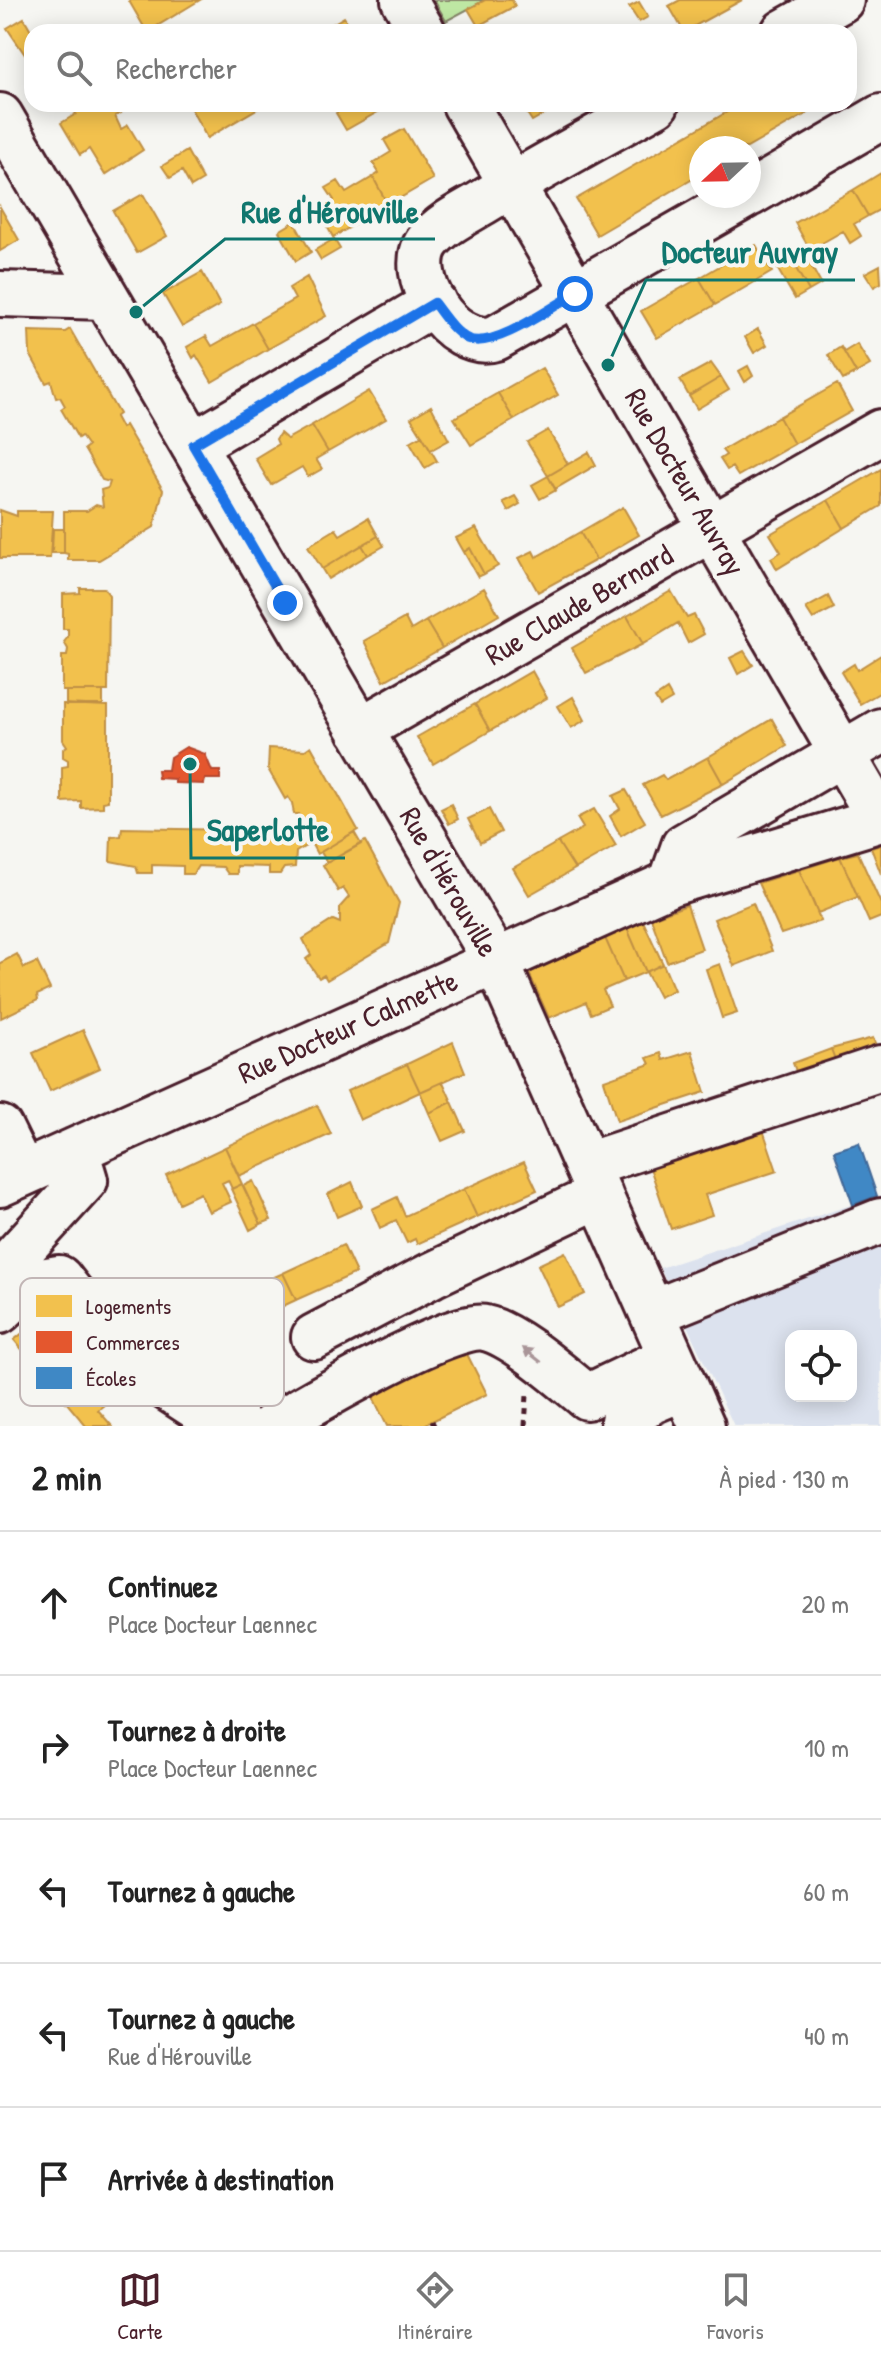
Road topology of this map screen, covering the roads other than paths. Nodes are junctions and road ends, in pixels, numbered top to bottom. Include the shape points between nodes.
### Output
1 (404, 0) edge
2 (841, 0) edge
3 (418, 24) edge
4 (798, 24) edge
5 (470, 112) edge
6 (642, 112) edge
7 (0, 116) edge
8 (881, 117) edge
9 (512, 185) junction
10 (761, 187) edge
11 (724, 208) edge
12 (0, 294) edge
13 (575, 294) junction
14 (106, 297) junction
15 (434, 303) junction
16 (881, 432) edge
17 (193, 445) junction
18 (712, 529) junction
19 (360, 730) junction
20 (881, 731) edge
21 (842, 754) junction
22 (881, 819) edge
23 (671, 883) junction
24 (496, 961) junction
25 (881, 1068) edge
26 (0, 1128) edge
27 (76, 1150) junction
28 (11, 1179) edge
29 (594, 1180) junction
30 (881, 1221) edge
31 (0, 1273) edge
32 (20, 1292) edge
33 (0, 1311) edge
34 (652, 1313) junction
35 (314, 1337) dead end
36 (686, 1390) edge
37 (587, 1397) junction
38 (195, 1406) edge
39 (624, 1424) edge
40 (241, 1426) edge
41 (273, 1426) edge

1 - 3 street
2 - 4 street
5 - 9 street, Rue Docteur Auvray
6 - 9 street
7 - 14 street, Rue d'Hérouville
8 - 10 street
9 - 13 street, Rue Docteur Auvray
9 - 15 street via 455,219 425,246 420,261
11 - 13 street
12 - 14 street
13 - 15 street via 482,343 453,328
13 - 18 street, Rue Docteur Auvray
14 - 17 street, Rue d'Hérouville
15 - 17 street
16 - 18 street, Rue Claude Bernard
17 - 19 street, Rue d'Hérouville
18 - 19 street, Rue Claude Bernard
18 - 21 street, Rue Docteur Auvray
19 - 24 street, Rue d'Hérouville
20 - 21 street
21 - 22 street, Rue Docteur Auvray
21 - 23 street via 684,846
22 - 23 street, Rue Docteur Calmette
23 - 24 street, Rue Docteur Calmette
24 - 27 street, Rue Docteur Calmette
24 - 29 street, Rue d'Hérouville
25 - 29 street
26 - 28 street
27 - 28 street, Rue Docteur Calmette
27 - 31 street via 85,1180
29 - 34 street, Rue d'Hérouville
29 - 35 street
30 - 34 street
32 - 33 street
34 - 36 street, Rue d'Hérouville
36 - 37 street
36 - 39 street via 652,1401
37 - 39 street
37 -> 41 street via 509,1336 482,1326 447,1334
38 - 40 street

